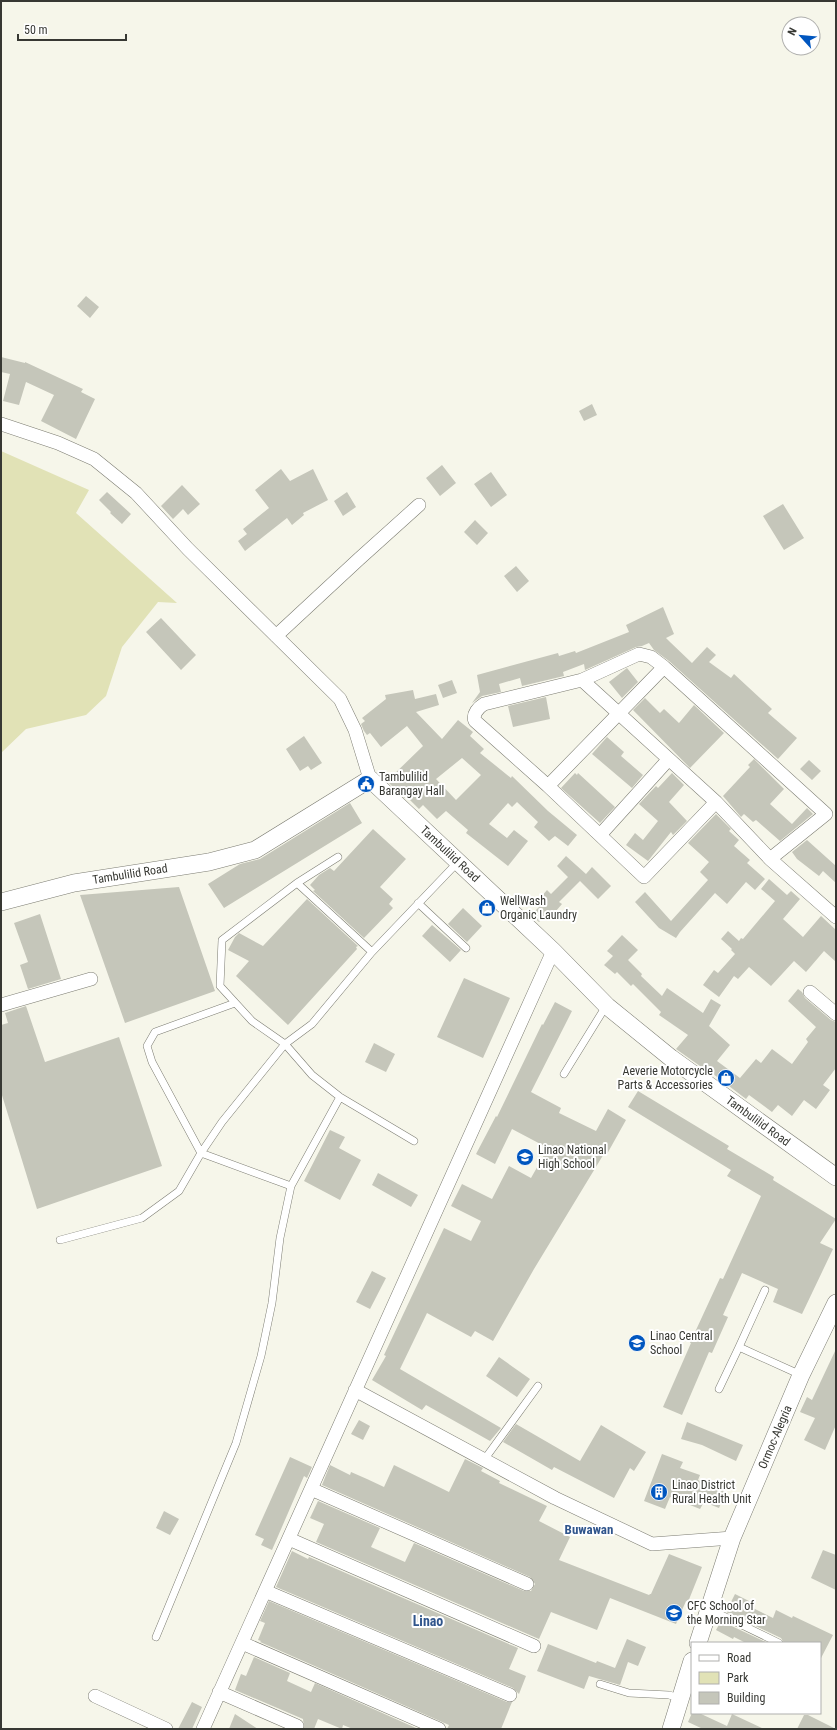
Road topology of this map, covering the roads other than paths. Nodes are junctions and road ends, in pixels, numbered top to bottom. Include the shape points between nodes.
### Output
1 (1, 424) edge
2 (420, 505) dead end
3 (276, 636) junction
4 (664, 667) junction
5 (582, 680) junction
6 (618, 715) junction
7 (668, 760) junction
8 (370, 779) junction
9 (548, 786) junction
10 (716, 802) junction
11 (600, 835) junction
12 (338, 857) dead end
13 (770, 859) junction
14 (458, 861) junction
15 (297, 883) junction
16 (1, 902) edge
17 (418, 903) junction
18 (836, 917) edge
19 (466, 948) dead end
20 (553, 951) junction
21 (372, 952) junction
22 (91, 979) dead end
23 (810, 992) dead end
24 (235, 1003) junction
25 (1, 1004) edge
26 (606, 1006) junction
27 (836, 1014) edge
28 (285, 1044) junction
29 (564, 1074) dead end
30 (340, 1097) junction
31 (414, 1141) dead end
32 (201, 1153) junction
33 (836, 1177) edge
34 (291, 1186) junction
35 (60, 1240) dead end
36 (765, 1290) dead end
37 (836, 1303) edge
38 (739, 1347) junction
39 (801, 1375) junction
40 (538, 1386) dead end
41 (719, 1389) dead end
42 (355, 1390) junction
43 (484, 1460) junction
44 (311, 1489) junction
45 (732, 1538) junction
46 (289, 1539) junction
47 (527, 1584) dead end
48 (265, 1591) junction
49 (709, 1609) junction
50 (156, 1637) dead end
51 (698, 1642) edge
52 (777, 1642) edge
53 (242, 1643) junction
54 (534, 1646) dead end
55 (691, 1664) edge
56 (600, 1684) dead end
57 (219, 1692) junction
58 (95, 1696) dead end
59 (510, 1696) dead end
60 (680, 1698) junction
61 (297, 1726) dead end
62 (166, 1729) edge
63 (203, 1729) edge
64 (439, 1729) edge
65 (671, 1729) edge

1 - 3 street via 58,443 94,459 136,493 188,549
2 - 3 street
3 - 8 street via 340,699 355,730
4 - 5 street via 639,654
4 - 6 street
4 - 13 street via 826,814
5 - 6 street
5 - 9 street via 484,704 475,715 475,720
6 - 7 street
6 - 9 street
7 - 10 street
7 - 11 street
8 - 14 street, Tambulilid Road
8 - 16 street, Tambulilid Road via 255,850 209,862 74,882
9 - 11 street
10 - 11 street via 644,877
10 - 13 street
12 - 15 lane
13 - 18 street
14 - 17 lane
14 - 20 street, Tambulilid Road
15 - 21 lane
15 - 24 lane via 222,940 220,986
17 - 19 lane
17 - 21 lane
20 - 26 street, Tambulilid Road
20 - 42 street
21 - 28 lane via 312,1024
22 - 25 street
23 - 27 street
24 - 28 lane via 252,1021
24 - 32 lane via 155,1032 147,1046 152,1062
26 - 29 lane
26 - 33 street, Tambulilid Road via 671,1058
28 - 30 lane via 312,1075
28 - 32 lane via 222,1122
30 - 31 lane
30 - 34 lane
32 - 34 lane
32 - 35 lane via 179,1191 142,1218
34 - 50 lane via 261,1356 236,1443
36 - 38 lane
37 - 39 street, Ormoc-Alegria via 829,1323
38 - 39 lane
38 - 41 lane
39 - 45 street, Ormoc-Alegria
40 - 43 lane
42 - 43 street
42 - 44 street
43 - 45 street via 555,1498 652,1544
44 - 46 street
44 - 47 street
45 - 49 street, Ormoc-Alegria
46 - 48 street
46 - 54 street
48 - 53 street
48 - 59 street
49 - 51 street, Ormoc-Alegria
49 - 52 lane
53 - 57 street
53 - 64 street
55 - 60 street
56 - 60 lane via 629,1693
57 - 61 street
57 - 63 street
58 - 62 street
60 - 65 street

